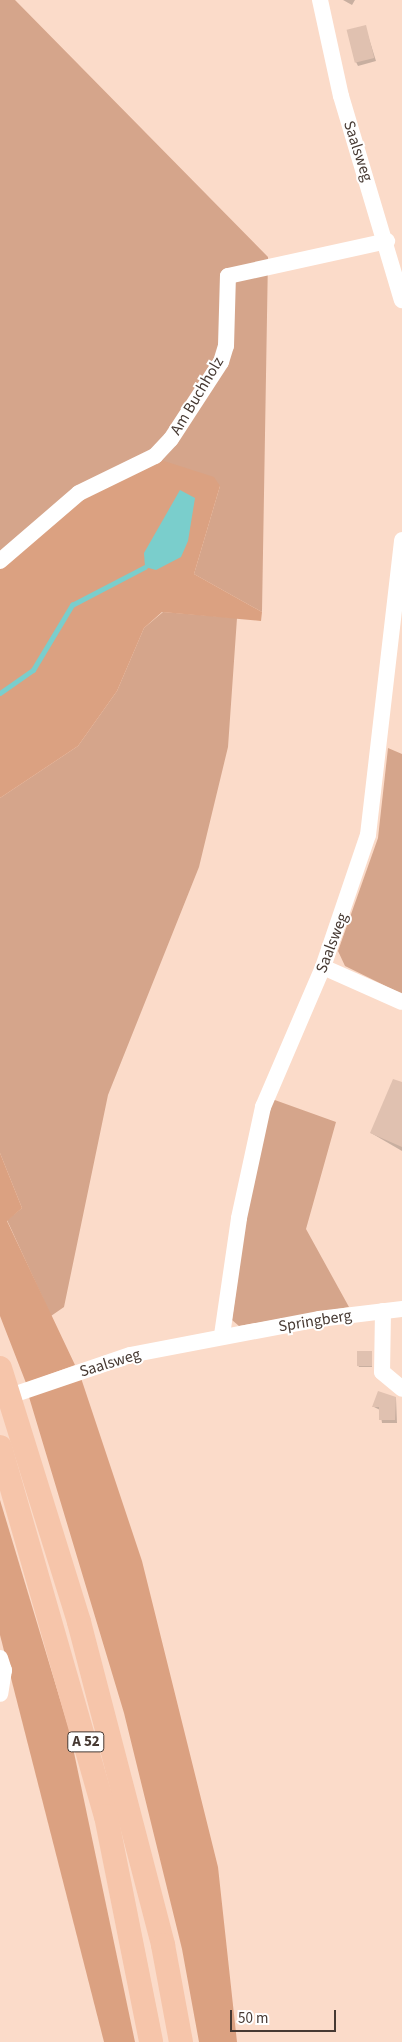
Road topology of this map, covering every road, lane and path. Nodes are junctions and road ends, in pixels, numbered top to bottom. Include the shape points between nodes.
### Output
1 (320, 0) edge
2 (387, 241) junction
3 (402, 300) edge
4 (402, 540) edge
5 (0, 561) edge
6 (323, 967) junction
7 (402, 1002) edge
8 (402, 1309) edge
9 (383, 1311) junction
10 (225, 1335) junction
11 (0, 1368) edge
12 (402, 1389) edge
13 (0, 1399) edge
14 (0, 1447) edge
15 (0, 1658) edge
16 (0, 1694) edge
17 (151, 2042) edge
18 (181, 2042) edge

1 - 2 street, Saalsweg via 341,96
2 - 3 street, Saalsweg
2 - 5 street, Am Buchholz via 228,276 226,346 221,362 171,439 155,456 79,493
4 - 6 street, Saalsweg via 375,804 355,883
6 - 7 street
6 - 10 street, Saalsweg via 262,1108 239,1218
8 - 9 street, Springberg
9 - 10 street, Springberg
9 - 12 street via 382,1372
10 - 13 street, Saalsweg via 130,1355
11 - 18 highway, A 52 via 79,1622 163,1945
14 - 17 highway, A 52 via 106,1816
15 - 16 street via 4,1670

